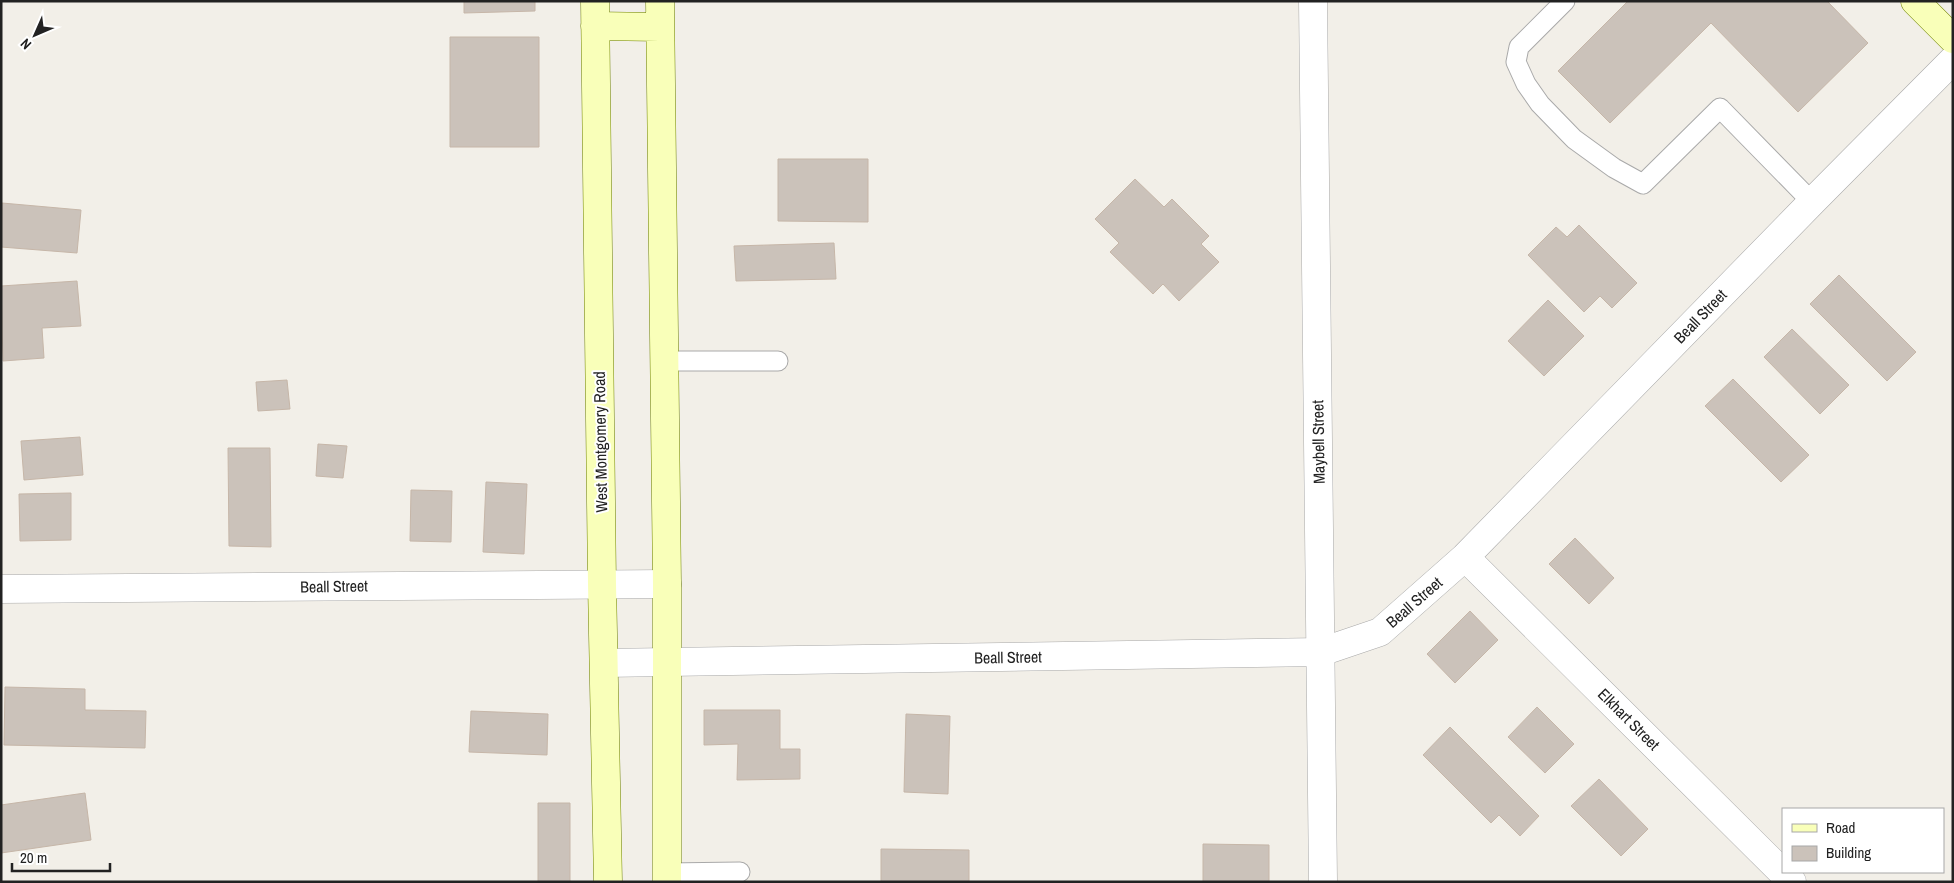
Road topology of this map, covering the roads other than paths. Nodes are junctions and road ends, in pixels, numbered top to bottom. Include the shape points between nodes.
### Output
1 (1312, 1) edge
2 (1565, 1) edge
3 (1915, 1) edge
4 (595, 14) edge
5 (660, 14) edge
6 (1953, 38) edge
7 (1953, 60) edge
8 (1812, 202) junction
9 (664, 361) junction
10 (778, 361) dead end
11 (1466, 557) junction
12 (602, 584) junction
13 (667, 584) junction
14 (1, 590) edge
15 (1321, 652) junction
16 (667, 662) junction
17 (604, 663) junction
18 (740, 872) dead end
19 (1782, 872) edge
20 (1783, 873) edge
21 (667, 877) edge
22 (608, 882) edge
23 (1323, 882) edge
24 (1792, 882) edge

1 - 15 street, Maybell Street
2 - 8 lane via 1519,47 1516,62 1540,104 1574,139 1643,184 1720,108
3 - 6 main road
4 - 5 main road
4 - 12 main road, West Montgomery Road
5 - 9 main road
7 - 8 street, Beall Street
8 - 11 street, Beall Street
9 - 10 lane
9 - 13 main road
11 - 15 street, Beall Street via 1380,632
11 - 19 street, Elkhart Street
12 - 13 street, Beall Street
12 - 14 street, Beall Street
12 - 17 main road, West Montgomery Road
13 - 16 main road
15 - 16 street, Beall Street
15 - 23 street, Maybell Street
16 - 17 street, Beall Street
16 - 21 main road
17 - 22 main road, West Montgomery Road
18 - 21 lane
20 - 24 street, Elkhart Street

